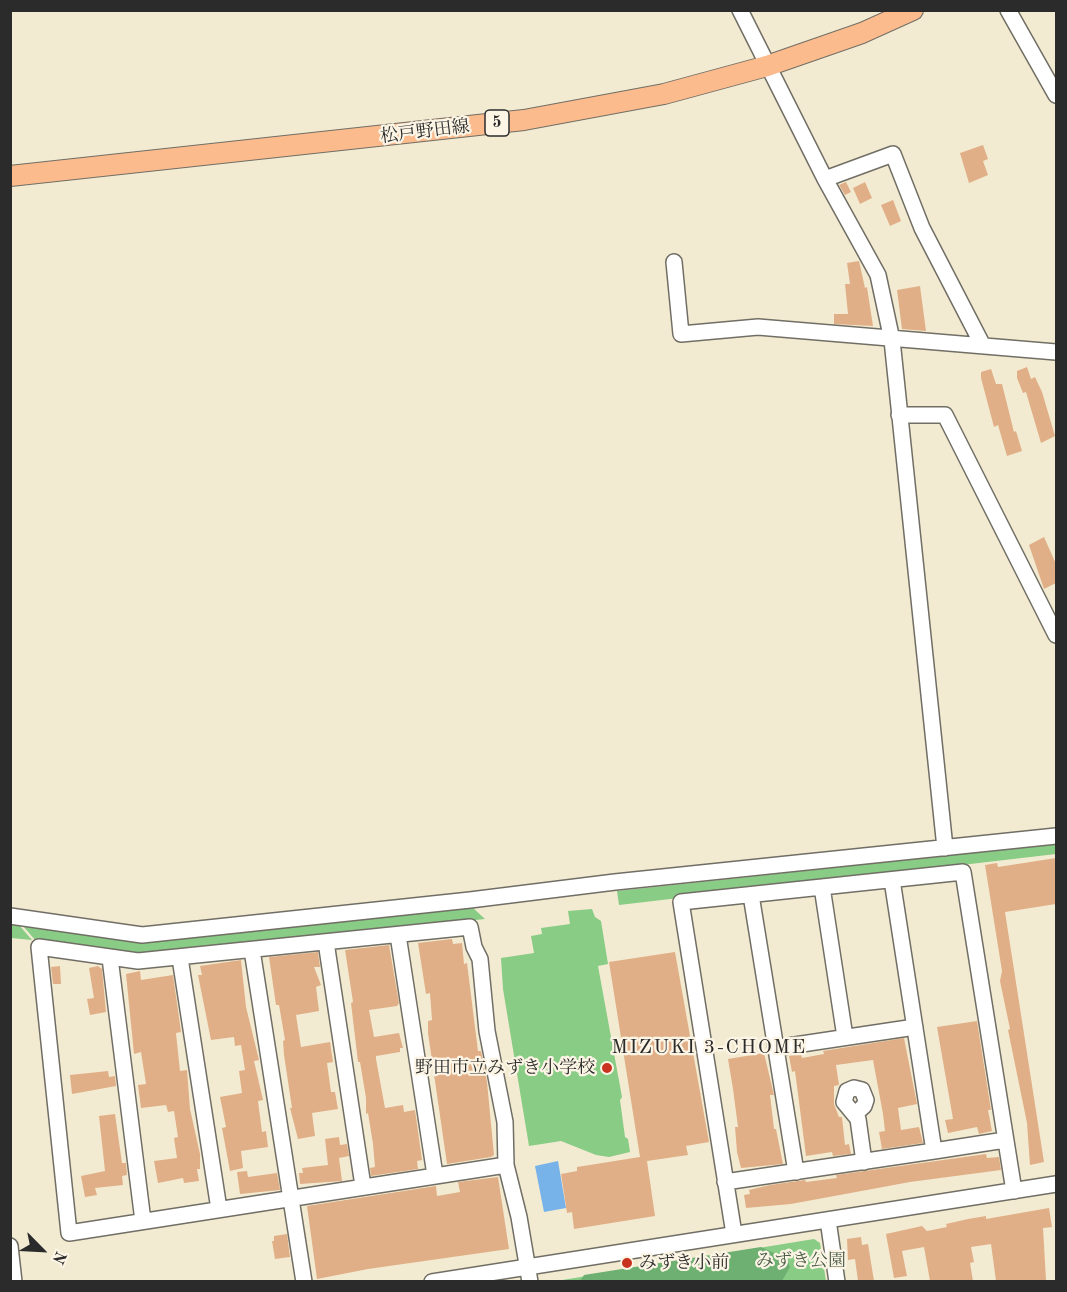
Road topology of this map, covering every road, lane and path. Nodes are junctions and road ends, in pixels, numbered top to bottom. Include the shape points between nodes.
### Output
1 (740, 10) edge
2 (913, 10) edge
3 (1008, 10) edge
4 (767, 66) junction
5 (1056, 95) edge
6 (10, 176) edge
7 (825, 179) junction
8 (674, 262) dead end
9 (892, 340) junction
10 (982, 344) junction
11 (1056, 352) edge
12 (899, 415) junction
13 (1056, 635) edge
14 (1056, 836) edge
15 (945, 848) junction
16 (892, 880) junction
17 (822, 887) junction
18 (751, 895) junction
19 (10, 916) edge
20 (398, 935) junction
21 (326, 942) junction
22 (252, 950) junction
23 (110, 958) junction
24 (180, 958) junction
25 (915, 1027) junction
26 (845, 1037) junction
27 (775, 1048) junction
28 (855, 1114) dead end
29 (1005, 1140) junction
30 (934, 1151) junction
31 (864, 1162) junction
32 (506, 1165) junction
33 (796, 1172) junction
34 (435, 1176) junction
35 (725, 1182) junction
36 (1056, 1184) edge
37 (363, 1186) junction
38 (1014, 1191) junction
39 (291, 1198) junction
40 (219, 1209) junction
41 (828, 1220) junction
42 (143, 1221) junction
43 (734, 1234) junction
44 (10, 1246) edge
45 (529, 1274) edge
46 (14, 1281) edge
47 (304, 1281) edge
48 (432, 1281) edge
49 (837, 1281) edge

1 - 4 street
2 - 4 main road, 松戸野田線 / 5 via 862,33
3 - 5 street
4 - 6 main road, 松戸野田線 / 5 via 664,94 524,120
4 - 7 street
7 - 9 street via 878,275
7 - 10 street via 893,154 922,228
8 - 9 street via 681,334 758,327
9 - 10 street
9 - 12 street
10 - 11 street
12 - 13 street via 945,415
12 - 15 street
14 - 15 street
15 - 19 street via 142,934
16 - 17 street
16 - 25 street
16 - 29 street via 963,873
17 - 18 street
17 - 26 street
18 - 27 street
18 - 35 street via 681,902
20 - 21 street
20 - 32 street via 471,927 480,960 487,1031 505,1122
20 - 34 street
21 - 22 street
21 - 37 street
22 - 24 street
22 - 39 street
23 - 24 street
23 - 42 street
23 - 42 street via 39,947 69,1233
24 - 40 street
25 - 26 street
25 - 30 street
26 - 27 street
27 - 33 street
28 - 31 street
29 - 30 street
29 - 38 street
30 - 31 street
31 - 33 street
32 - 34 street
32 - 45 street
33 - 35 street
34 - 37 street
35 - 43 street
36 - 38 street
37 - 39 street
38 - 41 street
39 - 40 street
39 - 47 street
40 - 42 street
41 - 43 street
41 - 49 street
43 - 45 street
44 - 46 street
45 - 48 street

